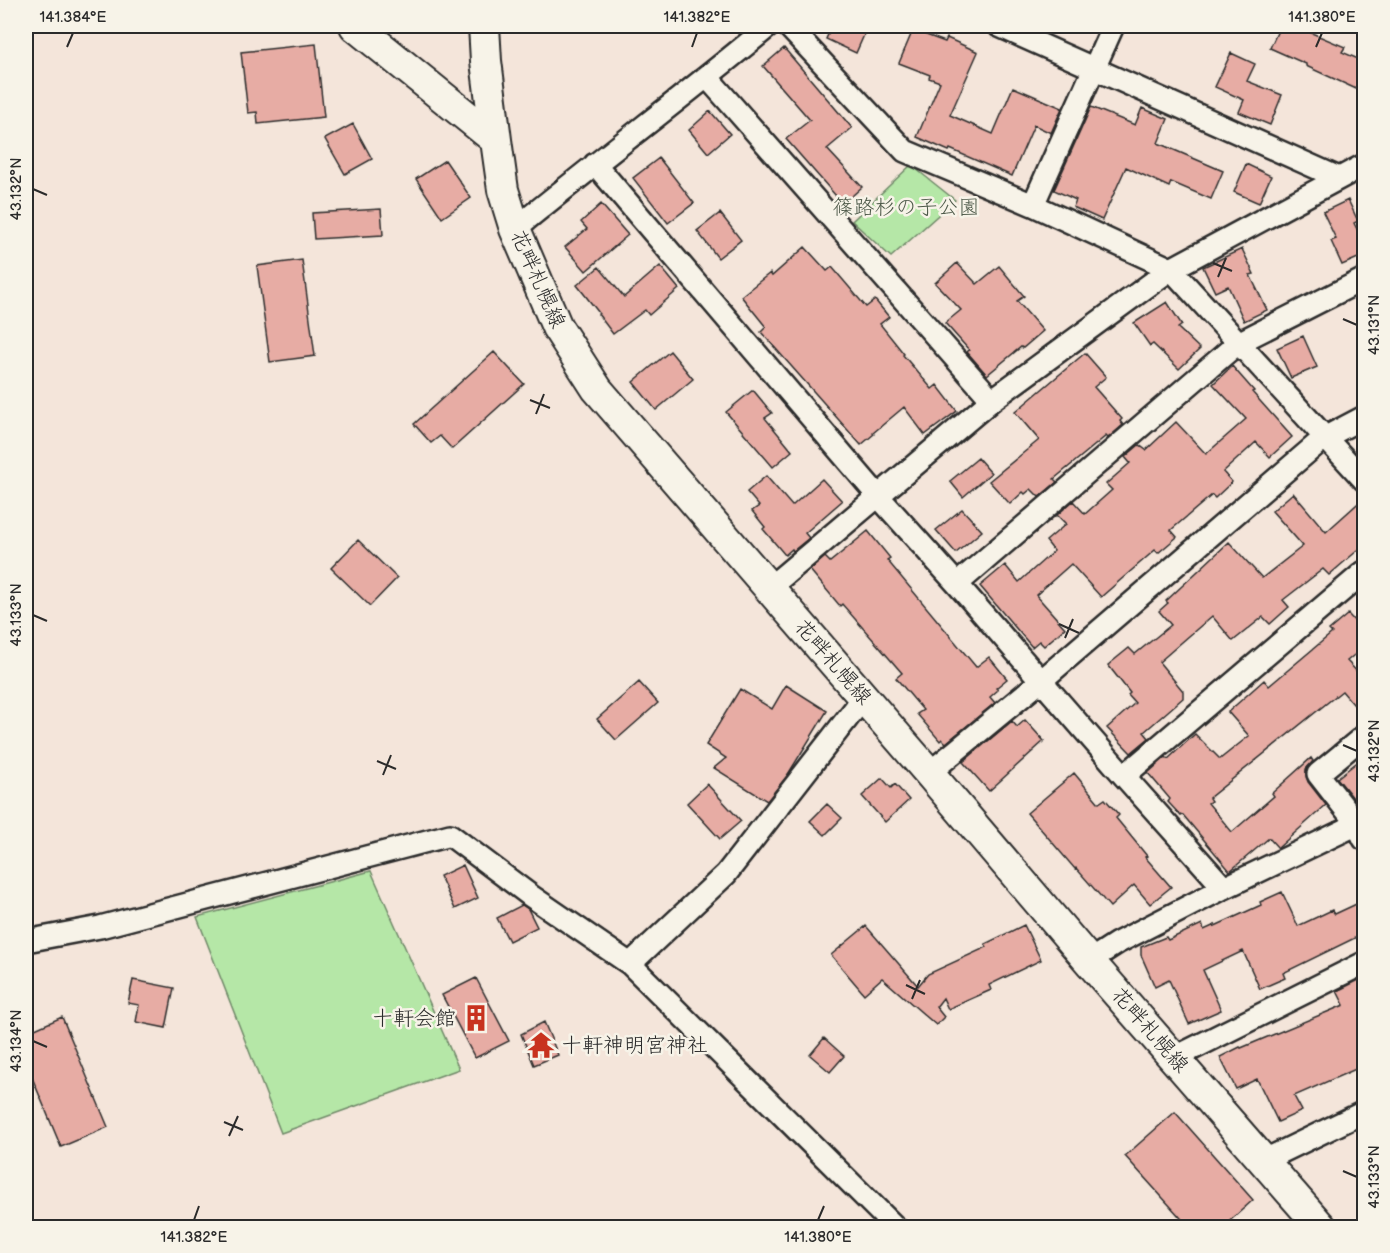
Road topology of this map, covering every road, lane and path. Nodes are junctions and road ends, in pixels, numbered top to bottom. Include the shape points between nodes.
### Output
1 (355, 26) edge
2 (484, 26) edge
3 (769, 26) edge
4 (788, 26) edge
5 (999, 26) edge
6 (1113, 26) edge
7 (1094, 69) junction
8 (707, 77) junction
9 (496, 140) junction
10 (595, 164) junction
11 (1365, 165) edge
12 (1339, 178) junction
13 (1033, 205) junction
14 (514, 229) junction
15 (1171, 269) junction
16 (1365, 279) edge
17 (1238, 343) junction
18 (992, 400) junction
19 (1365, 417) edge
20 (1324, 438) junction
21 (1365, 480) edge
22 (878, 496) junction
23 (1365, 572) edge
24 (957, 584) junction
25 (769, 588) junction
26 (1042, 680) junction
27 (864, 697) junction
28 (1365, 736) edge
29 (929, 773) junction
30 (1124, 776) junction
31 (1362, 828) edge
32 (1224, 888) junction
33 (26, 941) edge
34 (1089, 961) junction
35 (1365, 963) edge
36 (630, 964) junction
37 (1174, 1058) junction
38 (1365, 1113) edge
39 (1263, 1161) junction
40 (897, 1227) edge
41 (1322, 1227) edge

1 - 9 main road
2 - 9 main road, 花畔札幌線
3 - 8 street
4 - 13 street via 905,151
5 - 7 street
6 - 7 street
7 - 12 street
7 - 13 street
8 - 10 street
8 - 18 street
9 - 14 main road, 花畔札幌線 via 503,190
10 - 14 street
10 - 22 street
11 - 12 street
12 - 15 street
13 - 15 street
14 - 25 main road, 花畔札幌線 via 557,327 597,389
15 - 17 street
15 - 18 street
16 - 17 street
17 - 20 street
17 - 24 street
18 - 22 street
19 - 20 street
20 - 21 street
20 - 26 street
22 - 24 street
22 - 25 street
23 - 30 street
24 - 26 street
25 - 27 main road, 花畔札幌線
26 - 29 street
26 - 30 street
27 - 29 main road, 花畔札幌線
27 - 36 street via 726,874
28 - 31 street via 1318,774
29 - 34 main road, 花畔札幌線
30 - 32 street
31 - 32 street
32 - 34 street
33 - 36 street via 100,927 450,835
34 - 37 main road, 花畔札幌線
35 - 37 street
36 - 40 street
37 - 39 main road, 花畔札幌線
38 - 39 street
39 - 41 main road, 花畔札幌線

